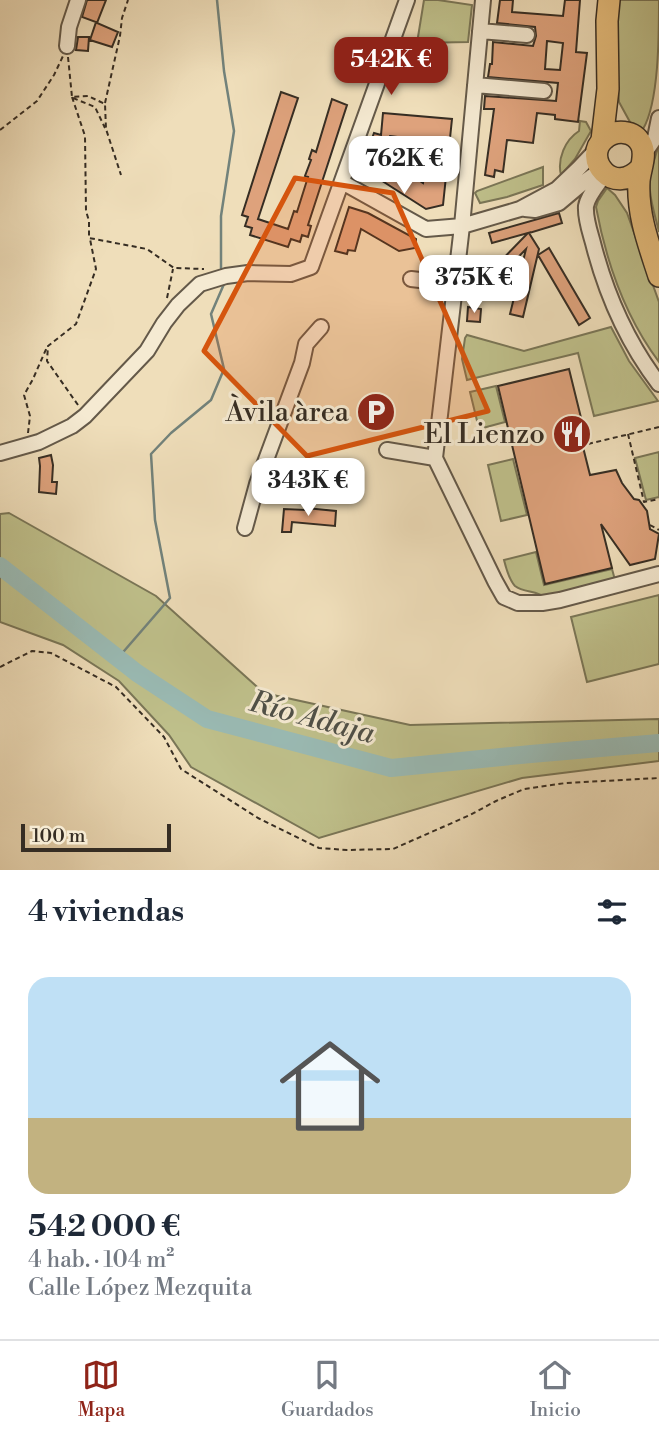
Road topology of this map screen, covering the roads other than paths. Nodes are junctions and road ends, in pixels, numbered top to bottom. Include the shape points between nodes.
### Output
1 (78, 0) edge
2 (407, 0) edge
3 (484, 0) edge
4 (609, 0) edge
5 (481, 31) junction
6 (527, 35) dead end
7 (67, 46) road end
8 (475, 85) junction
9 (608, 89) junction
10 (544, 91) dead end
11 (658, 120) edge
12 (600, 144) junction
13 (636, 148) junction
14 (607, 174) junction
15 (342, 181) junction
16 (559, 203) junction
17 (520, 209) junction
18 (587, 219) junction
19 (642, 222) junction
20 (462, 226) junction
21 (659, 276) edge
22 (411, 279) dead end
23 (455, 284) junction
24 (321, 327) dead end
25 (659, 384) edge
26 (387, 450) dead end
27 (0, 453) edge
28 (435, 458) junction
29 (257, 484) junction
30 (301, 487) dead end
31 (245, 528) dead end
32 (659, 574) edge

1 - 7 street
2 - 15 street
3 - 5 street
4 - 9 highway
5 - 6 street
5 - 8 street
8 - 10 street
8 - 20 street
9 - 12 highway
9 - 13 highway via 612,108
11 - 13 street via 655,138
12 - 13 highway via 612,133
12 - 14 highway via 597,160
12 - 17 street via 556,189
13 - 14 highway via 634,175 625,179
13 - 19 highway
14 - 16 street via 584,181
14 - 18 street via 586,205
14 - 19 highway
15 - 20 street via 426,229
15 - 27 street via 311,267 290,274 226,276 200,284 178,305 147,351 85,416 72,426
16 - 17 street
16 - 18 street via 580,208
17 - 20 street
18 - 25 street via 611,301
19 - 21 highway
20 - 23 street
22 - 23 street
23 - 28 street
24 - 29 street via 306,344
26 - 28 street
28 - 32 street via 504,597 518,603 542,603
29 - 30 street
29 - 31 street

